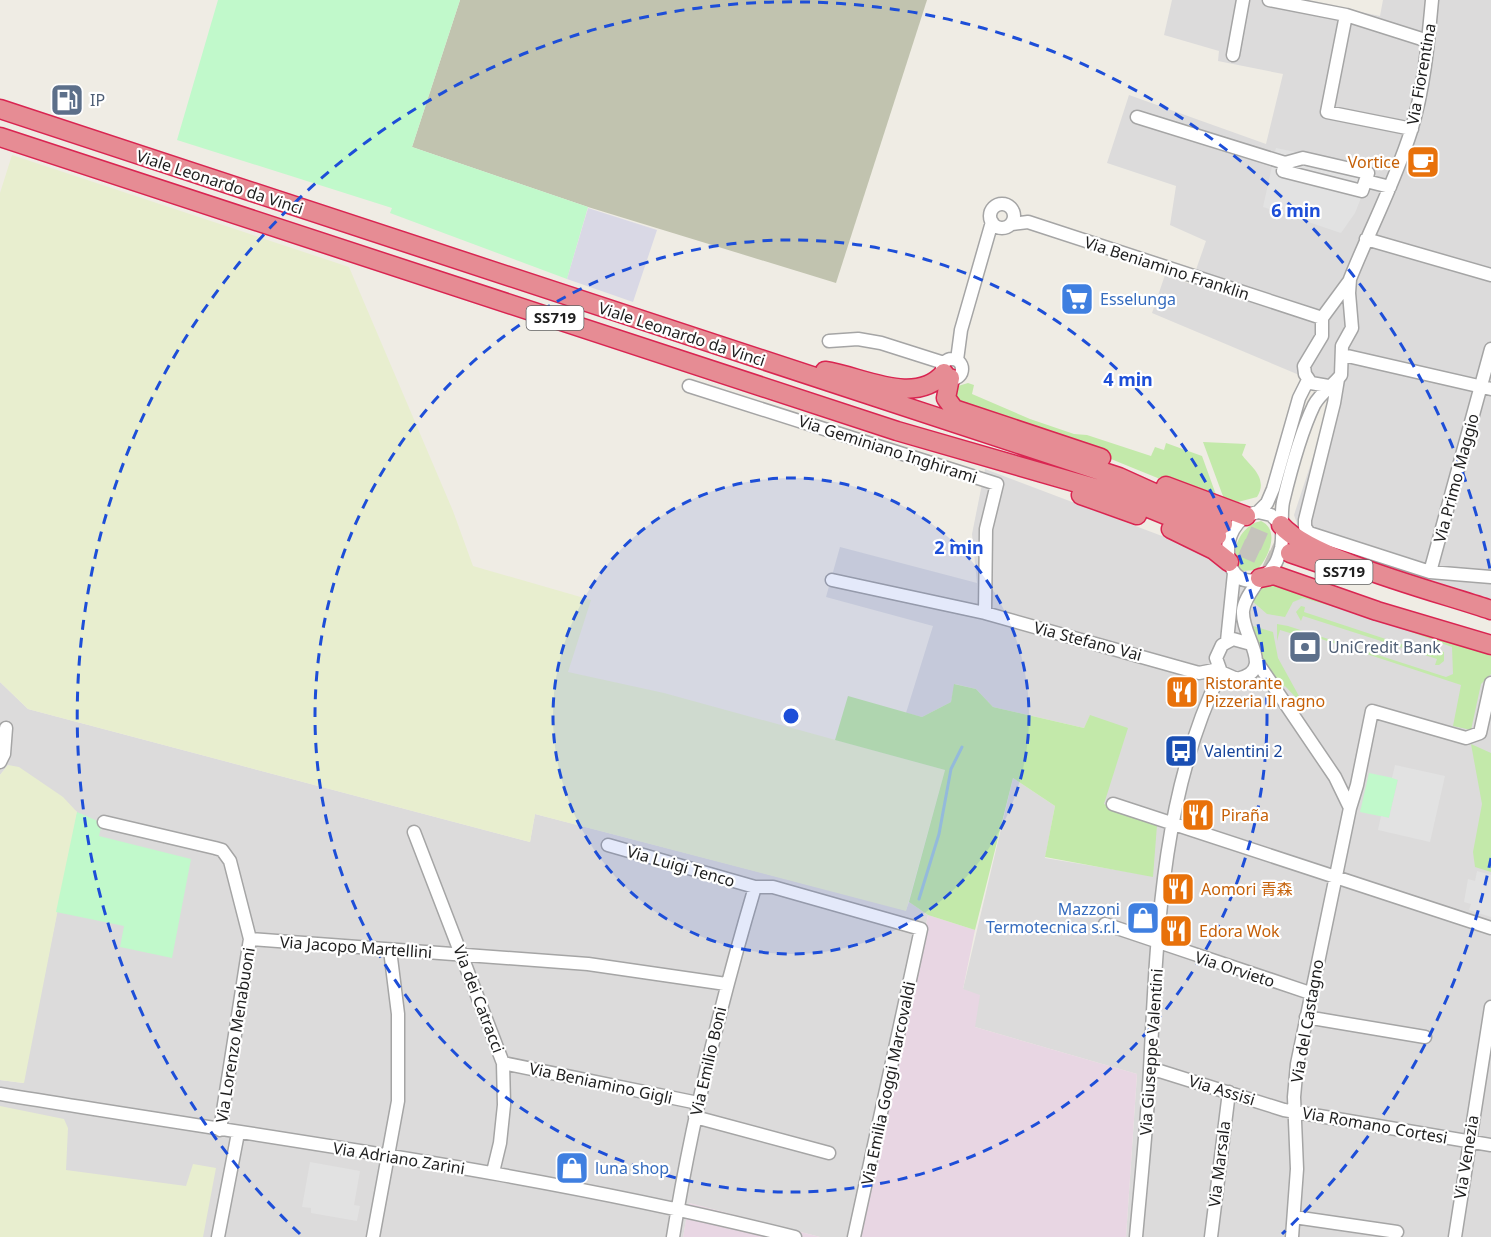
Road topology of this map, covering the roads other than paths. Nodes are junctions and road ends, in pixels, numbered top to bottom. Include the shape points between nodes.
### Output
1 (1243, 0) edge
2 (1269, 0) edge
3 (1432, 0) edge
4 (1346, 15) junction
5 (1428, 41) junction
6 (1233, 55) dead end
7 (0, 109) edge
8 (1137, 117) dead end
9 (1412, 129) junction
10 (0, 137) edge
11 (1285, 163) junction
12 (1366, 181) junction
13 (1390, 187) junction
14 (1012, 224) junction
15 (995, 225) junction
16 (1366, 239) junction
17 (1491, 274) edge
18 (1350, 279) junction
19 (1351, 313) junction
20 (1326, 314) junction
21 (829, 341) dead end
22 (1491, 349) edge
23 (1343, 355) junction
24 (775, 365) junction
25 (949, 367) junction
26 (1308, 380) junction
27 (1333, 382) junction
28 (689, 386) dead end
29 (1486, 387) edge
30 (1013, 442) junction
31 (971, 451) junction
32 (1101, 458) junction
33 (1252, 514) junction
34 (1281, 525) junction
35 (1232, 568) junction
36 (1430, 572) junction
37 (1491, 577) edge
38 (1260, 578) junction
39 (832, 580) dead end
40 (1491, 610) edge
41 (985, 613) junction
42 (1491, 620) edge
43 (1491, 638) edge
44 (1227, 641) junction
45 (1251, 644) junction
46 (1491, 645) edge
47 (1257, 662) junction
48 (1222, 669) junction
49 (1195, 671) junction
50 (1491, 683) edge
51 (1209, 695) junction
52 (6, 728) dead end
53 (0, 762) edge
54 (1359, 773) junction
55 (1340, 784) junction
56 (1113, 804) dead end
57 (1350, 808) junction
58 (104, 822) dead end
59 (1172, 824) junction
60 (414, 832) dead end
61 (608, 845) dead end
62 (1335, 876) junction
63 (755, 887) junction
64 (1105, 924) dead end
65 (921, 928) joint
66 (1491, 928) edge
67 (250, 939) junction
68 (1159, 944) junction
69 (390, 950) junction
70 (462, 956) junction
71 (726, 984) junction
72 (1310, 993) junction
73 (1491, 1007) edge
74 (1306, 1017) junction
75 (1425, 1037) dead end
76 (503, 1063) junction
77 (1150, 1068) junction
78 (1229, 1092) junction
79 (0, 1094) edge
80 (698, 1103) junction
81 (1294, 1112) junction
82 (695, 1116) junction
83 (220, 1130) junction
84 (238, 1133) junction
85 (1468, 1142) junction
86 (1491, 1145) edge
87 (829, 1153) dead end
88 (387, 1155) junction
89 (493, 1172) junction
90 (678, 1208) junction
91 (1294, 1216) junction
92 (1397, 1232) dead end
93 (218, 1237) edge
94 (373, 1237) edge
95 (673, 1237) edge
96 (795, 1237) edge
97 (854, 1237) edge
98 (1136, 1237) edge
99 (1210, 1237) edge
100 (1292, 1237) edge
101 (1455, 1237) edge

1 - 6 street
2 - 4 street
3 - 5 street, Via Fiorentina
4 - 5 street
4 - 9 street via 1327,112
5 - 9 street, Via Fiorentina
7 - 24 highway, Viale Leonardo da Vinci / SS719
8 - 11 street
9 - 13 street, Via Fiorentina
10 - 31 highway, Viale Leonardo da Vinci / SS719 via 887,428
11 - 12 street via 1303,158 1368,173
11 - 12 street via 1283,171 1362,191
12 - 13 street
13 - 16 street, Via Fiorentina
14 - 15 street
14 - 15 street via 1014,213 1004,204 993,209
14 - 20 street, Via Beniamino Franklin via 1028,222 1188,275
15 - 25 street
16 - 17 street
16 - 18 street, Via Fiorentina
18 - 19 street, Via Fiorentina
18 - 20 street, Via Fiorentina
19 - 20 street via 1342,308
19 - 23 street, Via Fiorentina via 1352,328 1342,346
20 - 26 street, Via Fiorentina via 1322,336 1304,366
21 - 25 street via 858,339 881,343
22 - 29 street, Via Primo Maggio
23 - 27 street, Via Fiorentina via 1341,375
23 - 29 street
24 - 25 highway via 837,373 903,389 932,384
24 - 30 highway, Viale Leonardo da Vinci / SS719
25 - 32 highway via 946,398 954,409
26 - 27 street via 1318,386
26 - 33 street, Via Fiorentina via 1299,398 1273,489 1267,503
27 - 34 street, Via Fiorentina via 1315,405 1304,433 1283,503
27 - 36 street via 1305,527 1320,538
28 - 41 street, Via Geminiano Inghirami via 997,483 986,529
29 - 36 street, Via Primo Maggio
30 - 31 highway, Viale Leonardo da Vinci / SS719 via 1119,477 1220,530 1112,492
30 - 32 highway
31 - 35 highway via 1156,522 1214,550
32 - 33 highway
33 - 34 street via 1271,515
33 - 35 street via 1237,523 1229,539
34 - 38 street via 1283,539 1276,564
34 - 40 highway via 1304,544 1336,558
35 - 38 street via 1245,579
35 - 44 street
36 - 37 street
38 - 45 street via 1243,610 1245,632
38 - 46 highway via 1274,575
39 - 41 street, Via Stefano Vai
41 - 49 street, Via Stefano Vai
42 - 43 highway, SS719 via 1287,560
44 - 45 street via 1240,639
44 - 48 street via 1218,651
45 - 47 street
47 - 48 street via 1250,674 1237,680
47 - 55 street
48 - 49 street
48 - 51 street, Via Giuseppe Valentini
49 - 51 street via 1204,680
50 - 54 street, Via del Castagno via 1480,733 1466,738 1372,711
51 - 59 street, Via Giuseppe Valentini
52 - 53 street
54 - 55 street
54 - 57 street, Via del Castagno
55 - 57 street
56 - 59 street
57 - 62 street, Via del Castagno
58 - 67 street, Via Lorenzo Menabuoni via 222,850 230,861
59 - 62 street
59 - 68 street, Via Giuseppe Valentini
60 - 70 street, Via dei Catracci
61 - 63 street, Via Luigi Tenco
62 - 66 street
62 - 72 street, Via del Castagno
63 - 65 street, Via Luigi Tenco via 773,887
63 - 71 street, Via Emilio Boni
64 - 68 street, Via Orvieto
65 - 97 street, Via Emilia Goggi Marcovaldi
67 - 69 street, Via Jacopo Martellini
67 - 83 street, Via Lorenzo Menabuoni
68 - 72 street, Via Orvieto
68 - 77 street, Via Giuseppe Valentini
69 - 70 street, Via Jacopo Martellini
69 - 88 street via 399,1061 398,1101
70 - 71 street, Via Jacopo Martellini via 588,964
70 - 76 street, Via dei Catracci
71 - 80 street, Via Emilio Boni
72 - 74 street, Via del Castagno
73 - 85 street, Via Venezia
74 - 75 street
74 - 81 street, Via del Castagno via 1297,1064
76 - 80 street, Via Beniamino Gigli
76 - 89 street, Via dei Catracci via 504,1105
77 - 78 street, Via Assisi
77 - 98 street, Via Giuseppe Valentini
78 - 81 street, Via Assisi
78 - 99 street, Via Marsala
79 - 83 street, Via Adriano Zarini
80 - 82 street, Via Emilio Boni
81 - 85 street, Via Romano Cortesi
81 - 91 street, Via del Castagno
82 - 87 street
82 - 90 street, Via Emilio Boni
83 - 84 street, Via Adriano Zarini
84 - 88 street, Via Adriano Zarini
84 - 93 street
85 - 86 street, Via Romano Cortesi
85 - 101 street, Via Venezia
88 - 89 street, Via Adriano Zarini
88 - 94 street
89 - 90 street, Via Adriano Zarini
90 - 95 street, Via Emilio Boni
90 - 96 street, Via Adriano Zarini
91 - 92 street
91 - 100 street, Via del Castagno

